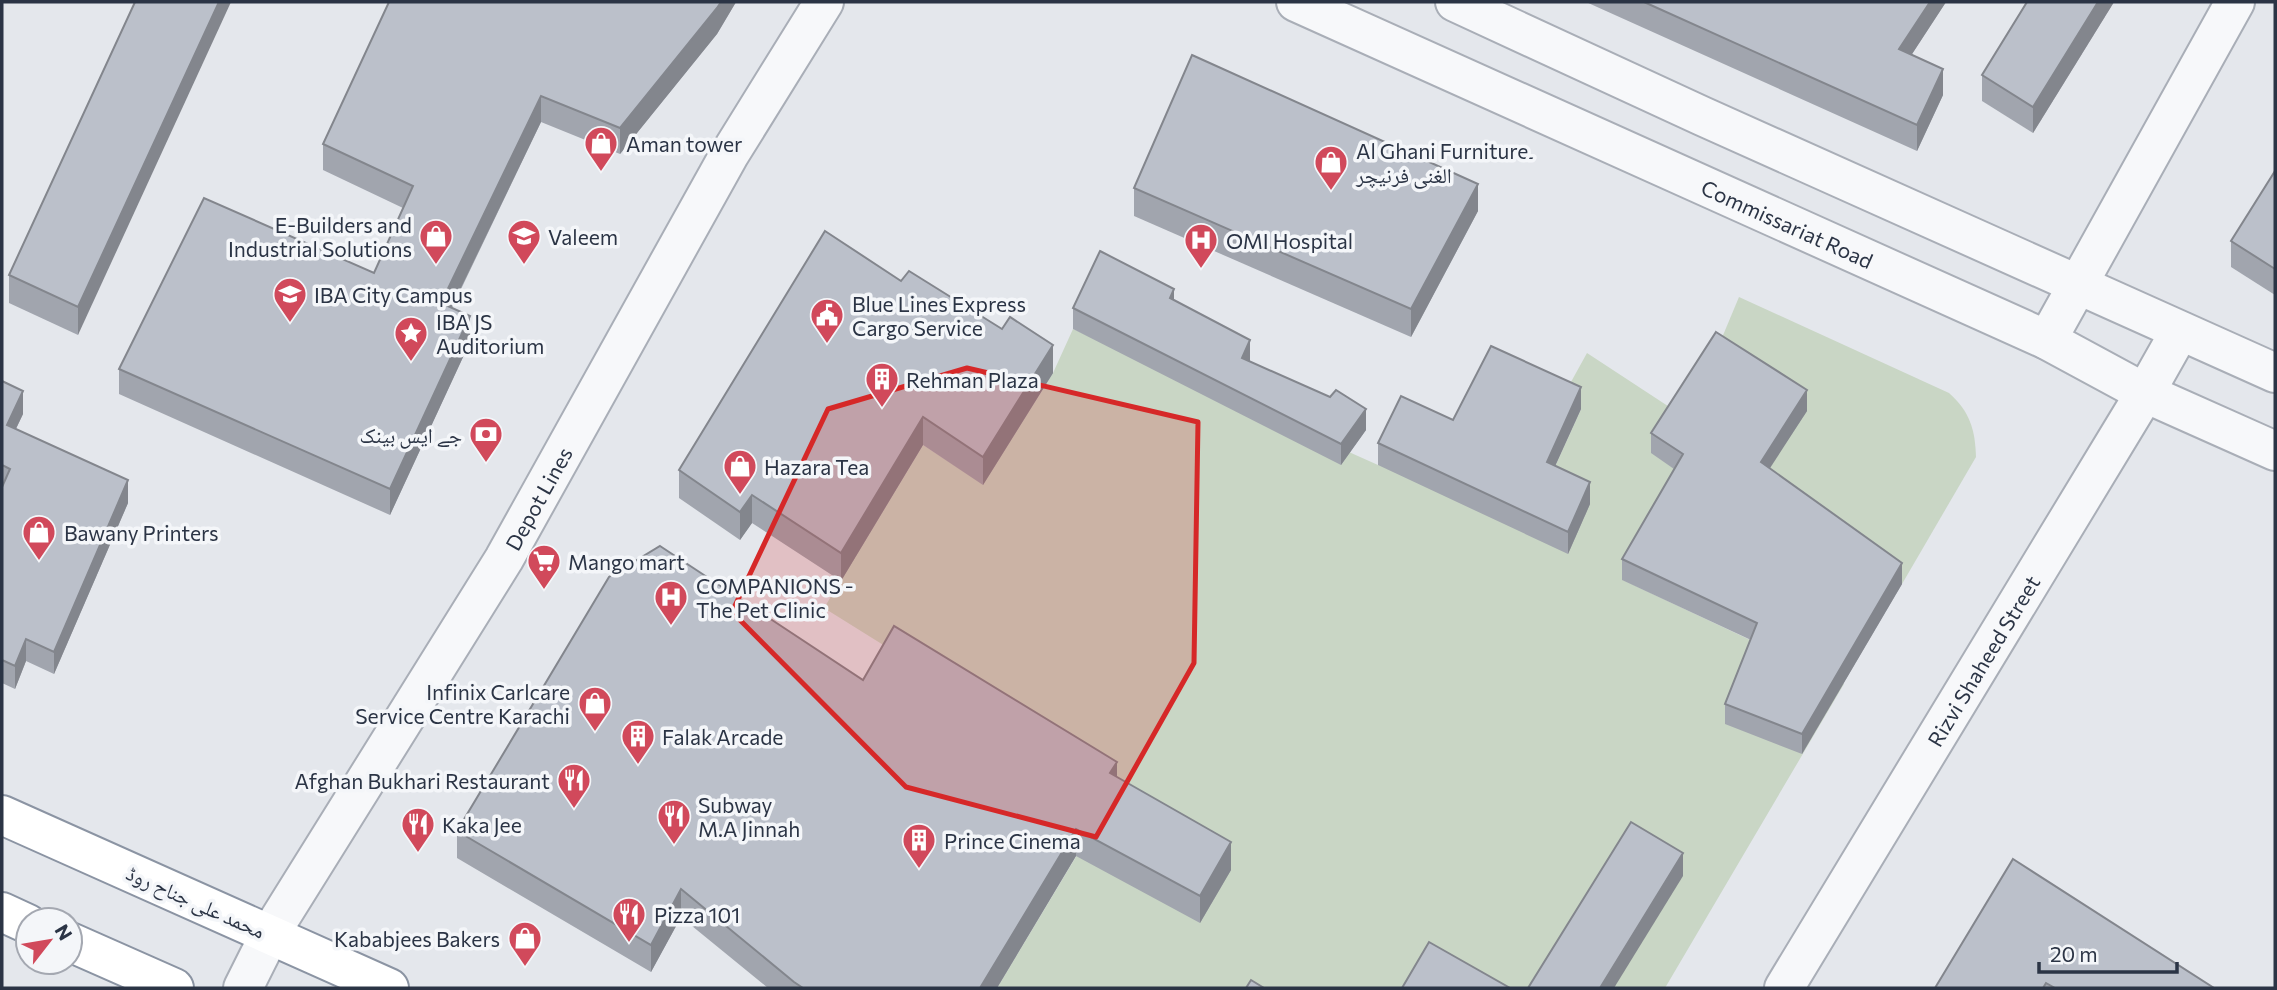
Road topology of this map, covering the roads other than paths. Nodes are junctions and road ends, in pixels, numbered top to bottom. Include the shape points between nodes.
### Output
1 (824, 2) edge
2 (1296, 2) edge
3 (1455, 2) edge
4 (2235, 2) edge
5 (2080, 284) junction
6 (2180, 331) junction
7 (2046, 340) junction
8 (2275, 373) edge
9 (2145, 393) junction
10 (2275, 451) edge
11 (2, 816) edge
12 (270, 934) junction
13 (84, 948) edge
14 (174, 988) edge
15 (243, 988) edge
16 (389, 988) edge
17 (1784, 988) edge

1 - 12 street, Depot Lines via 729,155 504,559
2 - 7 street, Commissariat Road
3 - 5 street
4 - 5 street
5 - 6 street
5 - 7 street
6 - 8 street
6 - 9 street, Rizvi Shaheed Street
7 - 9 street, Commissariat Road
9 - 10 street, Commissariat Road
9 - 17 street, Rizvi Shaheed Street
11 - 12 highway, محمد علی جناح روڈ
12 - 15 street, Depot Lines
12 - 16 highway, محمد علی جناح روڈ
13 - 14 highway

